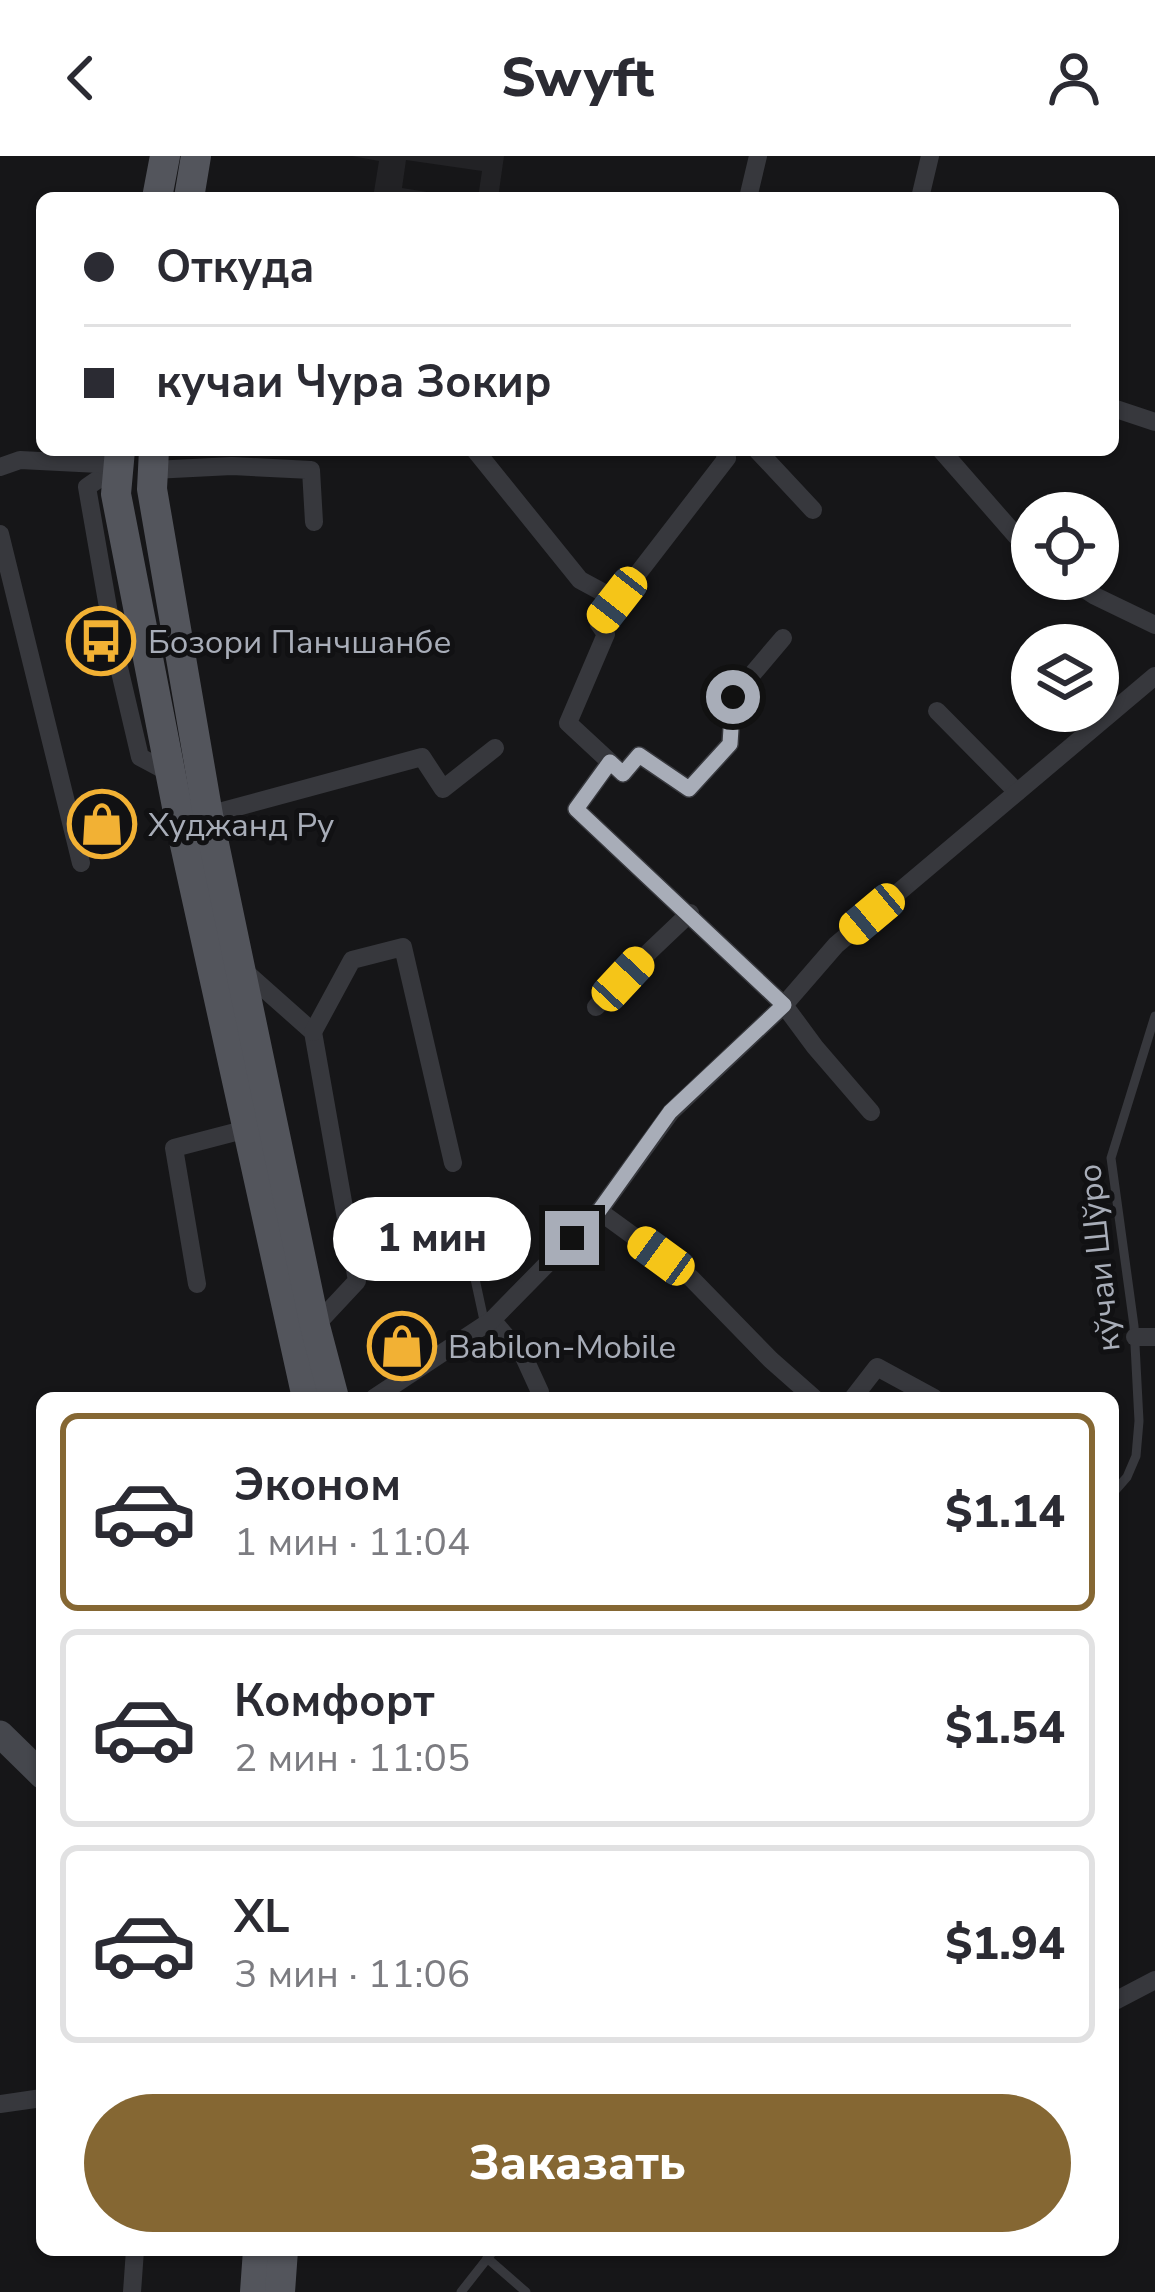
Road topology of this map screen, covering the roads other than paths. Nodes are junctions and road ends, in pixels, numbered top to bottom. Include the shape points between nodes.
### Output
1 (165, 156) edge
2 (196, 156) edge
3 (758, 156) edge
4 (930, 156) edge
5 (159, 192) edge
6 (190, 192) edge
7 (749, 192) edge
8 (921, 192) edge
9 (1119, 410) edge
10 (1155, 422) edge
11 (481, 456) edge
12 (726, 456) edge
13 (764, 456) edge
14 (946, 456) edge
15 (119, 458) edge
16 (154, 459) edge
17 (0, 467) edge
18 (118, 501) junction
19 (154, 505) junction
20 (813, 510) dead end
21 (314, 522) dead end
22 (1011, 531) edge
23 (0, 534) edge
24 (617, 600) junction
25 (1103, 600) edge
26 (1155, 625) edge
27 (783, 638) dead end
28 (1155, 676) edge
29 (937, 711) dead end
30 (495, 748) dead end
31 (616, 768) junction
32 (170, 772) junction
33 (1017, 793) junction
34 (208, 815) junction
35 (81, 863) dead end
36 (690, 913) junction
37 (240, 968) junction
38 (784, 1005) junction
39 (596, 1007) dead end
40 (1155, 1016) edge
41 (313, 1032) junction
42 (871, 1112) dead end
43 (248, 1129) junction
44 (453, 1163) dead end
45 (459, 1205) dead end
46 (599, 1211) junction
47 (196, 1284) dead end
48 (489, 1322) junction
49 (315, 1326) junction
50 (1145, 1337) edge
51 (306, 1392) edge
52 (332, 1392) edge
53 (383, 1392) edge
54 (541, 1392) edge
55 (807, 1392) edge
56 (858, 1392) edge
57 (923, 1392) edge
58 (1119, 1486) edge
59 (0, 1734) edge
60 (35, 1767) edge
61 (1153, 1985) edge
62 (1119, 1999) edge
63 (36, 2099) edge
64 (0, 2104) edge
65 (135, 2256) edge
66 (257, 2256) edge
67 (283, 2256) edge
68 (488, 2256) edge
69 (492, 2256) edge
70 (132, 2292) edge
71 (255, 2292) edge
72 (280, 2292) edge
73 (461, 2292) edge
74 (526, 2292) edge

1 - 5 main road
2 - 6 main road
3 - 7 street
4 - 8 street
9 - 10 street
11 - 24 street via 580,580
12 - 24 street
13 - 20 street
14 - 22 street
15 - 16 main road via 134,467
15 - 17 street
15 - 18 main road
15 - 32 street via 88,487 140,758
16 - 19 main road
16 - 21 street via 311,470
18 - 19 main road via 141,496
18 - 32 main road
19 - 34 main road
23 - 35 street
24 - 31 street via 598,624 606,634 568,723
25 - 26 street
27 - 31 street via 733,697 730,744 689,789 639,755
28 - 33 street
29 - 33 street
30 - 34 street via 443,789 422,757
31 - 36 street via 576,809
32 - 43 main road
33 - 38 street via 836,945
34 - 37 main road
36 - 38 street
36 - 39 street
37 - 41 street
37 - 49 main road
38 - 42 street
38 - 46 street via 670,1112
40 - 50 lane, кўчаи Шўро via 1112,1158
41 - 44 street via 352,959 404,947
41 - 49 street via 357,1281
43 - 47 street via 174,1148
43 - 51 main road
45 - 48 lane
46 - 48 street
46 - 55 street via 692,1278
48 - 53 street
48 - 54 street via 524,1357
49 - 52 main road
50 - 58 lane, кўчаи Шўро via 1136,1456
56 - 57 street via 877,1367
59 - 60 main road
61 - 62 street
63 - 64 street
65 - 70 street
66 - 71 main road
67 - 72 main road
68 - 73 lane
69 - 74 lane

